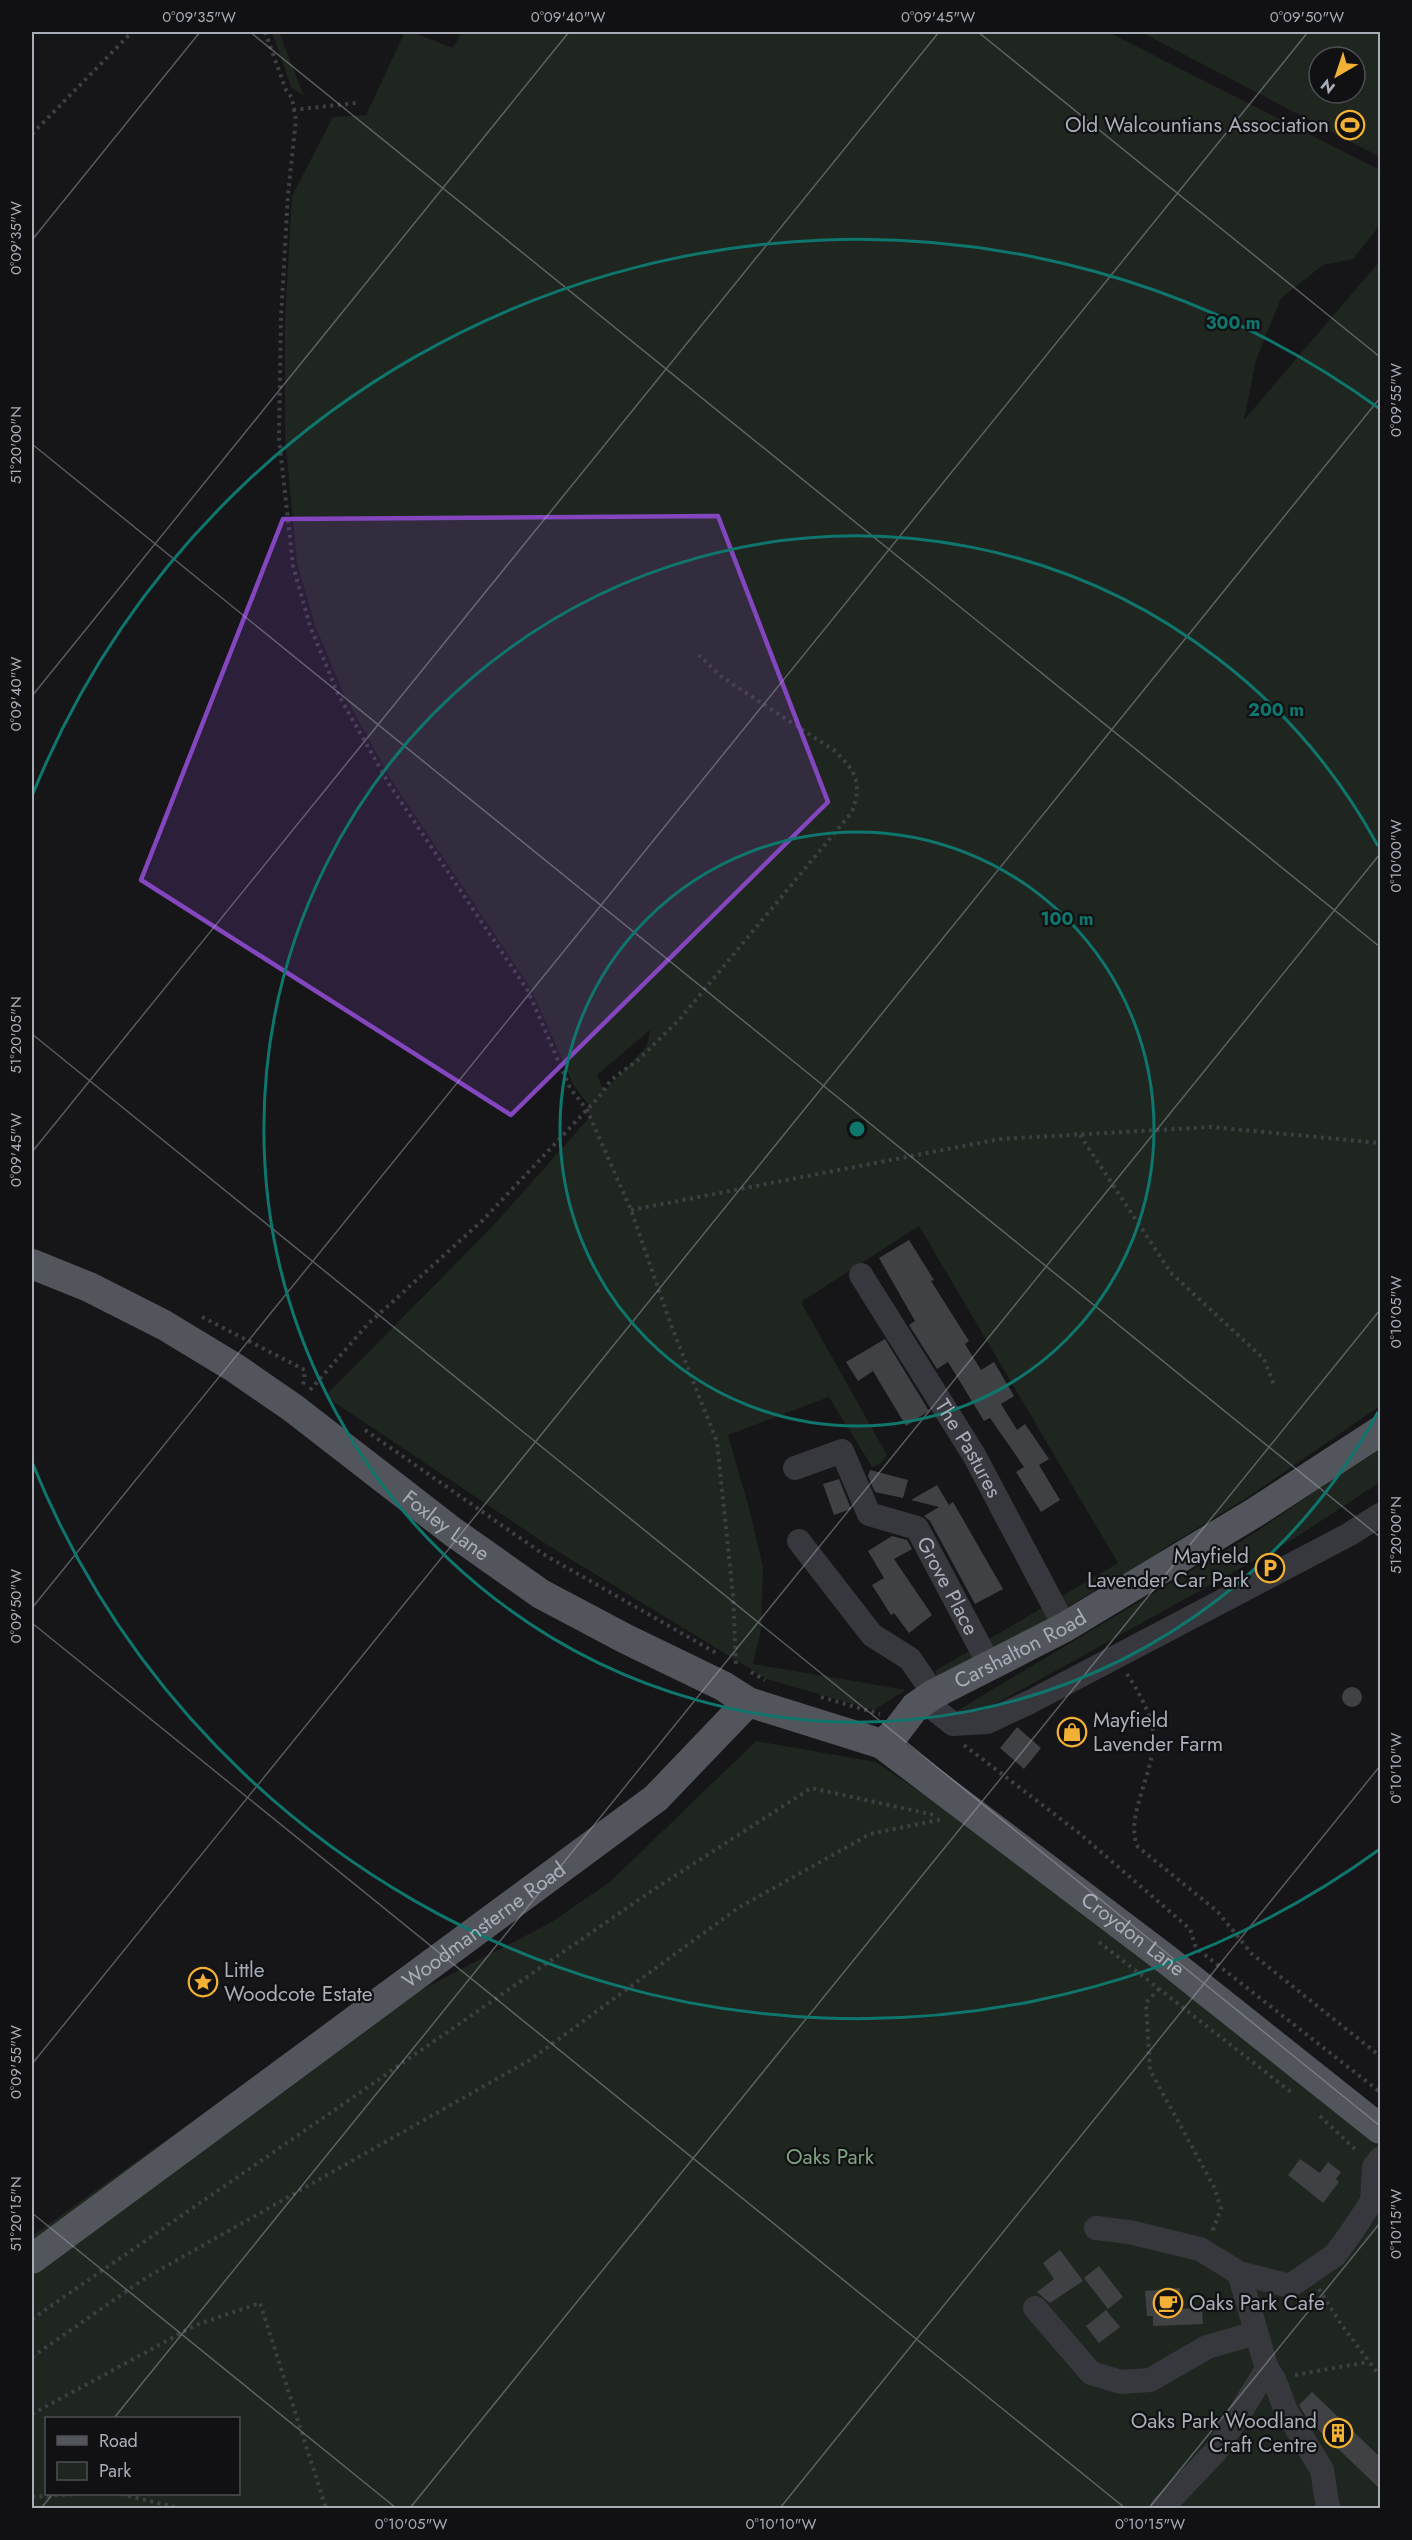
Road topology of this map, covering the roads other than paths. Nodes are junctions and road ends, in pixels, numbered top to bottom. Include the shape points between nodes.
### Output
1 (32, 1264) edge
2 (861, 1275) dead end
3 (1380, 1431) edge
4 (795, 1468) dead end
5 (1380, 1515) edge
6 (799, 1542) dead end
7 (1065, 1627) junction
8 (990, 1666) junction
9 (757, 1691) junction
10 (924, 1701) junction
11 (882, 1744) junction
12 (1380, 2129) edge
13 (1377, 2163) edge
14 (1096, 2228) dead end
15 (32, 2259) edge
16 (1239, 2272) junction
17 (1035, 2308) dead end
18 (1256, 2333) junction
19 (1270, 2374) junction
20 (1162, 2508) edge
21 (1328, 2508) edge

1 - 9 main road, Foxley Lane via 164,1325 235,1368 541,1594 723,1686
2 - 7 street, The Pastures via 974,1455
3 - 7 main road, Carshalton Road via 1254,1513
4 - 8 street, Grove Place via 842,1451 869,1514 917,1528
5 - 10 street via 987,1722 953,1724
6 - 10 street via 872,1635 910,1659
7 - 8 main road, Carshalton Road
8 - 10 main road, Carshalton Road
9 - 11 main road, Foxley Lane
9 - 15 main road, Woodmansterne Road via 656,1798
10 - 11 main road, Carshalton Road
11 - 12 main road, Croydon Lane via 1166,1959
13 - 16 street via 1372,2201 1335,2255 1290,2286
14 - 16 street via 1200,2249
16 - 18 street
17 - 18 street via 1091,2373 1121,2382 1150,2380 1207,2347
18 - 19 street
19 - 20 street via 1216,2451
19 - 21 street via 1286,2411 1322,2470

